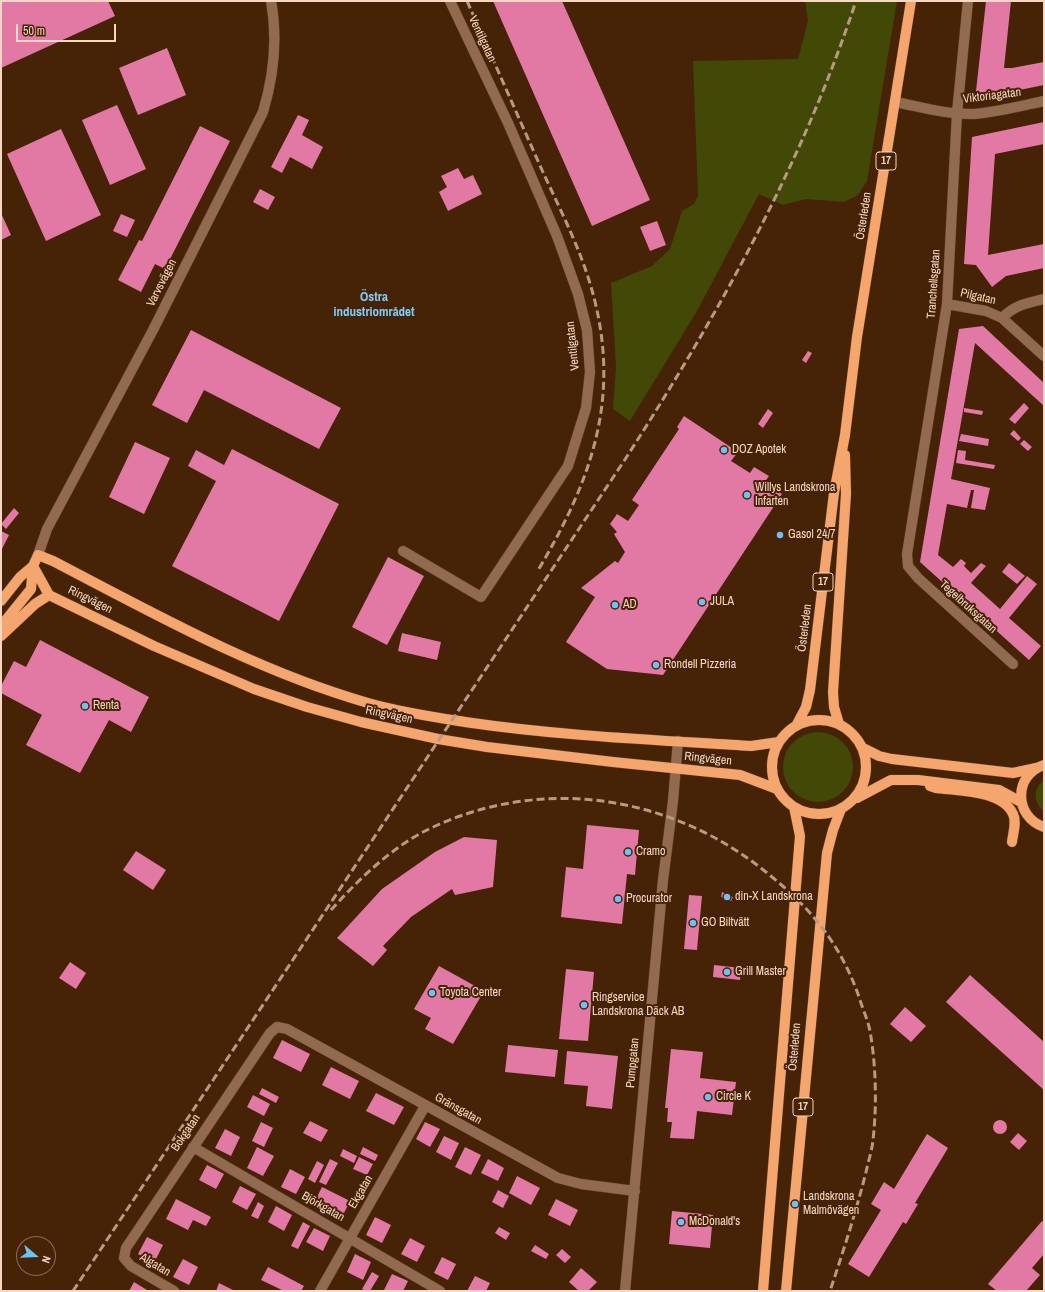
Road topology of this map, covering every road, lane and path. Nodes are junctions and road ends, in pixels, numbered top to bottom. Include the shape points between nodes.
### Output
1 (271, 1) edge
2 (450, 1) edge
3 (911, 1) edge
4 (968, 1) edge
5 (1044, 101) edge
6 (895, 102) junction
7 (956, 113) junction
8 (1044, 299) edge
9 (948, 304) junction
10 (1002, 318) junction
11 (1044, 356) edge
12 (845, 435) junction
13 (403, 551) dead end
14 (38, 555) junction
15 (33, 566) junction
16 (908, 566) joint
17 (49, 595) junction
18 (1, 601) edge
19 (1, 626) edge
20 (1, 636) edge
21 (1013, 664) dead end
22 (838, 724) junction
23 (796, 726) junction
24 (678, 741) junction
25 (779, 742) junction
26 (862, 748) junction
27 (1040, 767) edge
28 (675, 768) junction
29 (918, 780) junction
30 (777, 789) junction
31 (853, 800) junction
32 (1021, 802) junction
33 (794, 807) junction
34 (841, 809) junction
35 (1044, 827) edge
36 (1012, 842) dead end
37 (277, 1027) joint
38 (425, 1106) junction
39 (193, 1147) junction
40 (635, 1191) junction
41 (350, 1238) junction
42 (124, 1258) joint
43 (174, 1291) edge
44 (320, 1291) edge
45 (440, 1291) edge
46 (625, 1291) edge
47 (763, 1291) edge
48 (786, 1291) edge

1 - 14 street, Varvsvägen via 275,22 275,51 270,88 263,112 153,330 47,529
2 - 13 street, Ventilgatan via 557,236 578,294 586,330 590,372 586,408 568,466 481,597
3 - 6 main road, Österleden / 17
4 - 7 street, Tranchellsgatan
5 - 7 street, Viktoriagatan via 974,114
6 - 7 street, Viktoriagatan
6 - 12 main road, Österleden / 17 via 857,337
7 - 9 street, Tranchellsgatan
8 - 10 street, Pilgatan via 1020,304
9 - 10 street, Pilgatan via 986,311
9 - 16 street, Tranchellsgatan via 906,554
10 - 11 street
12 - 22 main road, Österleden / 17 via 846,494 833,692
12 - 23 main road, Österleden / 17 via 834,493 810,690 806,707
14 - 15 main road, Varvsvägen
14 - 24 main road, Ringvägen via 264,667 310,685 370,703 499,727
15 - 17 main road, Ringvägen
15 - 18 main road, Varvsvägen via 20,577
15 - 19 main road, Varvsvägen via 31,589
16 - 21 street, Tegelbruksgatan via 930,590
17 - 20 main road via 35,604
17 - 28 main road, Ringvägen via 154,646 254,690 361,722 486,747
22 - 23 main road, 17 via 817,720
22 - 26 main road, 17 via 850,731
23 - 25 main road, 17
24 - 25 main road, Ringvägen via 751,746
24 - 28 street, Pumpgatan
25 - 30 main road, 17 via 772,765
26 - 27 main road via 892,759 1013,773
26 - 31 main road, 17 via 866,774 862,787
27 - 32 main road via 1028,776 1022,785
28 - 30 main road, Ringvägen via 740,775
28 - 40 street, Pumpgatan via 674,801 663,880
29 - 31 main road via 891,780
29 - 32 main road via 1000,790
29 - 36 main road via 936,788 982,794 999,800 1013,814 1015,825
30 - 33 main road, 17
31 - 34 main road, 17
32 - 35 main road via 1030,819
33 - 34 main road, 17 via 822,814
33 - 47 main road, Österleden / 17 via 800,836
34 - 48 main road, Österleden / 17 via 826,853
37 - 38 street, Gränsgatan via 287,1029
37 - 39 street, Bokgatan via 270,1033
38 - 40 street, Gränsgatan via 558,1178 581,1184
38 - 41 street, Ekgatan
39 - 41 street, Björkgatan
39 - 42 street, Bokgatan via 126,1248
40 - 46 street, Pumpgatan
41 - 44 street, Ekgatan
41 - 45 street, Björkgatan
42 - 43 street, Algatan via 131,1266

